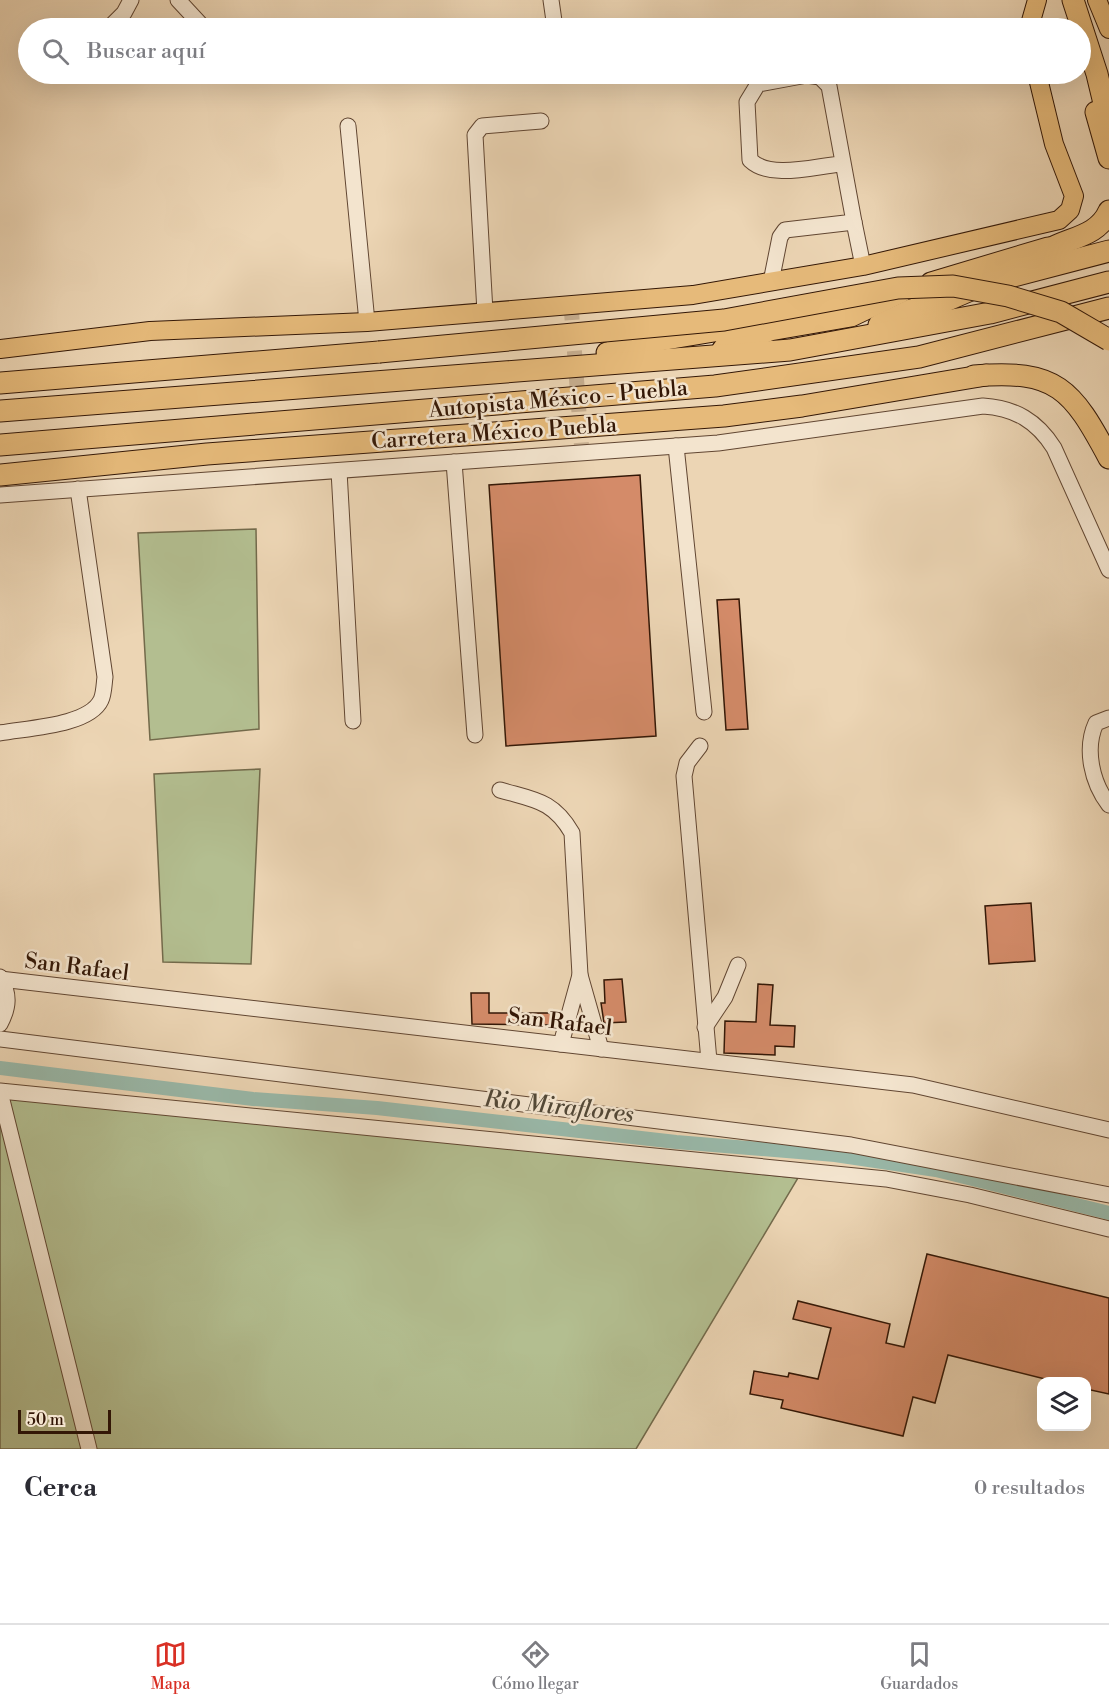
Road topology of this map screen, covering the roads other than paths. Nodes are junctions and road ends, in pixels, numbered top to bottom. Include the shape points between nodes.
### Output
1 (131, 0) edge
2 (178, 0) edge
3 (551, 0) edge
4 (1037, 0) edge
5 (1073, 0) edge
6 (1097, 0) edge
7 (119, 18) edge
8 (195, 18) edge
9 (554, 18) edge
10 (1032, 18) edge
11 (1074, 18) edge
12 (1079, 18) edge
13 (1082, 18) edge
14 (1109, 29) edge
15 (1091, 38) edge
16 (1091, 56) edge
17 (1109, 76) edge
18 (758, 84) edge
19 (827, 84) edge
20 (1039, 84) edge
21 (1088, 84) edge
22 (541, 121) dead end
23 (1109, 124) edge
24 (348, 126) dead end
25 (1109, 158) edge
26 (841, 164) junction
27 (1109, 211) edge
28 (854, 222) junction
29 (1048, 248) junction
30 (1109, 251) edge
31 (863, 266) junction
32 (1019, 276) junction
33 (771, 282) junction
34 (1109, 282) edge
35 (891, 294) junction
36 (1109, 308) edge
37 (485, 312) junction
38 (368, 322) junction
39 (851, 338) junction
40 (1109, 340) edge
41 (0, 349) edge
42 (703, 357) junction
43 (919, 357) junction
44 (553, 367) junction
45 (986, 375) junction
46 (857, 381) junction
47 (0, 382) edge
48 (716, 386) junction
49 (0, 394) edge
50 (123, 401) junction
51 (0, 411) edge
52 (754, 412) junction
53 (144, 432) junction
54 (0, 445) edge
55 (676, 446) junction
56 (1109, 458) edge
57 (0, 459) edge
58 (50, 459) junction
59 (147, 460) junction
60 (454, 462) junction
61 (339, 471) junction
62 (0, 473) edge
63 (78, 489) junction
64 (0, 495) edge
65 (1109, 570) edge
66 (704, 712) dead end
67 (1109, 718) edge
68 (353, 721) dead end
69 (0, 733) edge
70 (476, 735) dead end
71 (700, 746) dead end
72 (500, 790) dead end
73 (1109, 805) edge
74 (738, 965) dead end
75 (580, 975) junction
76 (1, 979) edge
77 (0, 1024) edge
78 (705, 1027) junction
79 (0, 1039) edge
80 (561, 1044) junction
81 (601, 1049) junction
82 (709, 1061) junction
83 (0, 1091) edge
84 (1109, 1130) edge
85 (1109, 1195) edge
86 (1109, 1229) edge
87 (89, 1449) edge

1 - 7 street
2 - 8 street
3 - 9 street
4 - 10 main road
5 - 11 highway
5 - 12 highway
5 - 13 highway
6 - 14 main road
15 - 17 highway
16 - 23 highway
18 - 26 street via 747,102 750,160 758,168
19 - 26 street
20 - 31 main road via 1054,144 1074,196 1066,216
21 - 25 highway
22 - 37 street via 482,126 475,135
24 - 38 street
26 - 28 street
27 - 29 highway via 1084,237
28 - 31 street
28 - 33 street via 785,230 780,237
29 - 32 highway
29 - 35 highway
30 - 32 highway
31 - 33 main road
32 - 39 highway via 911,310
33 - 37 main road via 693,295
34 - 39 highway, Autopista México - Puebla via 990,313
35 - 42 highway via 851,316 770,330
35 - 44 highway via 780,315 741,328 660,340
36 - 43 highway, Autopista México - Puebla
37 - 38 main road
38 - 41 main road via 150,331
39 - 42 highway, Autopista México - Puebla via 790,350
40 - 47 highway, bridge via 1061,312 1008,296 953,286 898,288 724,320
42 - 44 highway, Autopista México - Puebla
43 - 46 highway
43 - 48 highway, Autopista México - Puebla
44 - 50 highway, Autopista México - Puebla
45 - 46 highway
45 - 52 highway, Carretera México Puebla
45 - 56 highway via 1018,375 1058,388 1083,411
46 - 48 highway
46 - 52 highway via 801,401
48 - 53 highway, Autopista México - Puebla
49 - 50 highway
50 - 51 highway, Autopista México - Puebla
52 - 59 highway, Carretera México Puebla
53 - 54 highway, Autopista México - Puebla
53 - 58 highway
55 - 60 street
55 - 65 street via 962,408 1005,408 1033,422 1054,448
55 - 66 street
57 - 58 highway
58 - 59 highway
58 - 62 highway
59 - 62 highway, Carretera México Puebla
60 - 61 street
60 - 70 street
61 - 63 street
61 - 68 street
63 - 64 street
63 - 69 street via 105,677 101,700 90,713 74,720
67 - 73 street via 1096,723 1091,734 1092,775
71 - 78 street via 687,763 684,776
72 - 75 street via 546,803 562,816 572,833
74 - 78 street via 725,997
75 - 80 street
75 - 81 street
76 - 77 street via 7,991 8,1010
76 - 80 street, San Rafael
78 - 82 street
79 - 85 street via 851,1144
80 - 81 street, San Rafael
81 - 82 street, San Rafael
82 - 84 street, San Rafael via 913,1085
83 - 86 street via 886,1179
83 - 87 street

